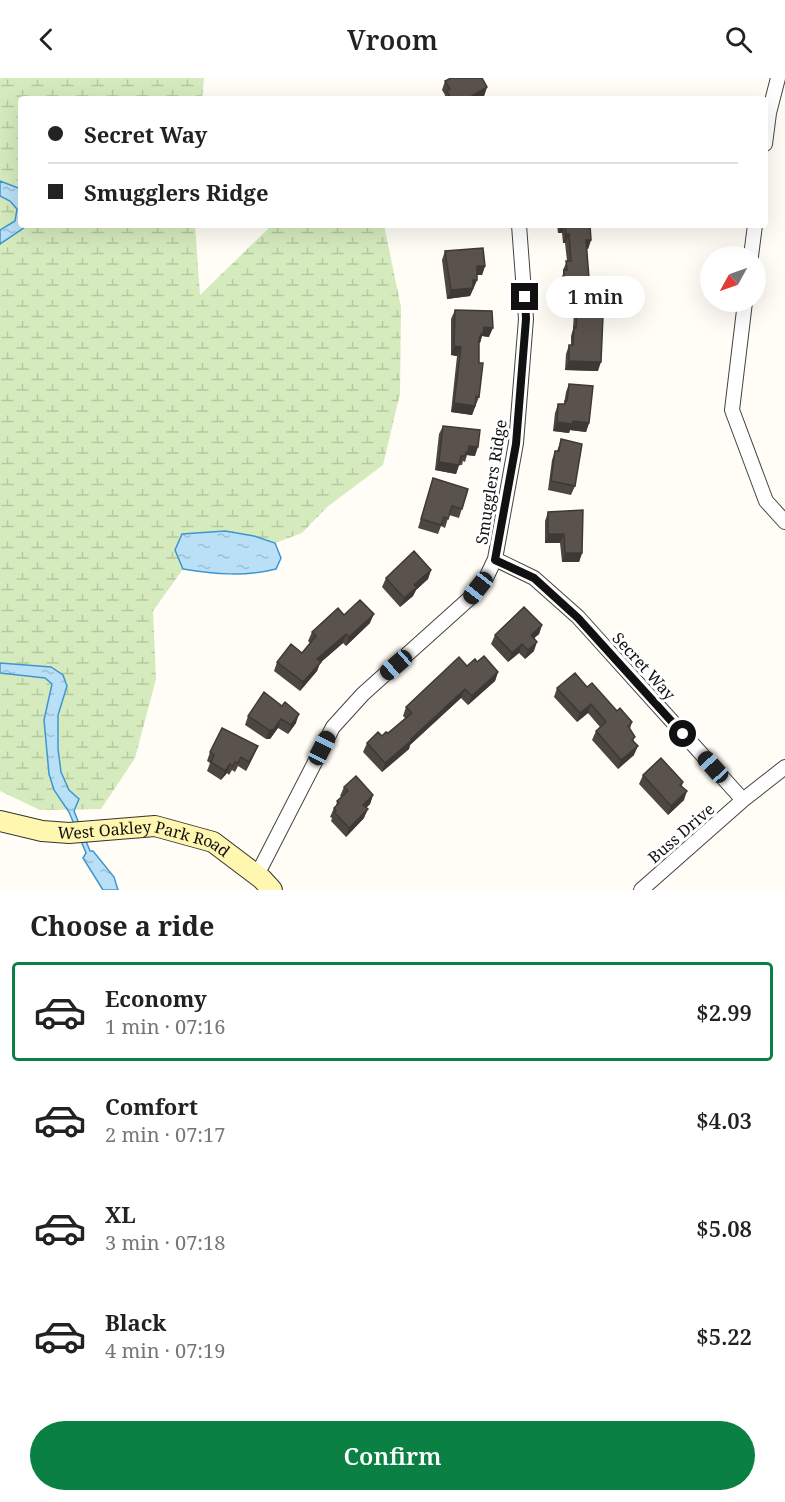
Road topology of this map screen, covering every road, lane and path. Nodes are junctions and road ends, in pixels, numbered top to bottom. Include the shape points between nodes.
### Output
1 (778, 78) edge
2 (768, 121) edge
3 (519, 228) edge
4 (755, 228) edge
5 (752, 246) edge
6 (744, 312) edge
7 (785, 522) edge
8 (495, 560) junction
9 (785, 767) edge
10 (743, 800) junction
11 (0, 820) edge
12 (257, 875) junction
13 (272, 890) edge
14 (641, 890) edge

1 - 2 street
3 - 8 street, Smugglers Ridge via 526,319 516,444
4 - 5 street
6 - 7 street via 732,410 766,501
8 - 10 street, Secret Way via 534,578 578,618
8 - 12 street, Smugglers Ridge via 470,598 363,694 333,727
9 - 10 street
10 - 14 street, Buss Drive
11 - 12 street, West Oakley Park Road via 42,831 69,833 155,826 213,842
12 - 13 street, West Oakley Park Road

